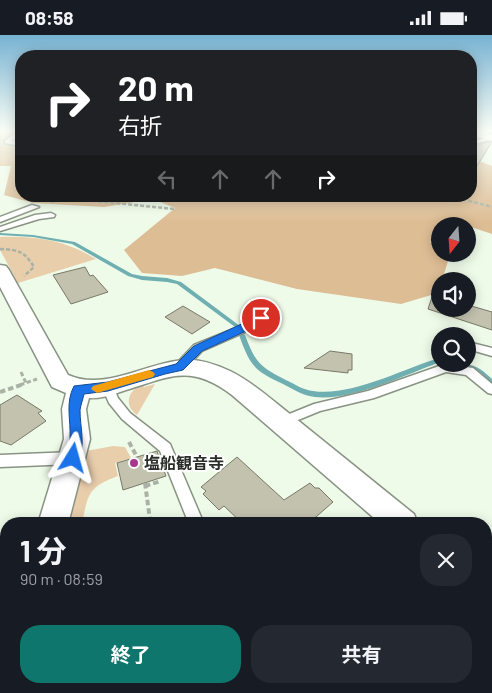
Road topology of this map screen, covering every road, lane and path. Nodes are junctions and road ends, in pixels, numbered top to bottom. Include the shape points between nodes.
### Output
1 (52, 202) edge
2 (105, 202) edge
3 (473, 202) edge
4 (35, 207) joint
5 (492, 207) edge
6 (174, 209) dead end
7 (51, 215) dead end
8 (0, 220) edge
9 (0, 229) edge
10 (0, 249) edge
11 (9, 274) edge
12 (261, 318) dead end
13 (251, 325) junction
14 (270, 331) dead end
15 (476, 348) edge
16 (492, 351) edge
17 (179, 367) junction
18 (431, 371) edge
19 (21, 372) dead end
20 (55, 372) junction
21 (470, 372) edge
22 (26, 383) junction
23 (108, 387) junction
24 (78, 389) junction
25 (492, 389) edge
26 (0, 392) edge
27 (281, 422) junction
28 (131, 444) dead end
29 (137, 457) dead end
30 (73, 458) junction
31 (0, 461) edge
32 (145, 483) dead end
33 (55, 517) edge
34 (149, 517) edge
35 (194, 517) edge
36 (394, 517) edge

1 - 4 path
2 - 6 path
3 - 5 path
4 - 8 lane
7 - 9 lane via 35,216 18,225
10 - 11 path via 26,254 33,265 31,271
11 - 20 street
12 - 13 lane
13 - 14 lane
13 - 17 lane via 198,348
15 - 16 lane
17 - 23 street
17 - 27 street via 218,375
18 - 27 lane via 370,395 318,407
19 - 22 path
20 - 22 path
20 - 24 street via 68,387
21 - 25 lane
22 - 26 path
23 - 24 street
23 - 35 lane via 126,416 165,448
24 - 30 street via 74,409 76,439
27 - 36 street
28 - 29 path
30 - 31 lane
30 - 33 street
32 - 34 path

